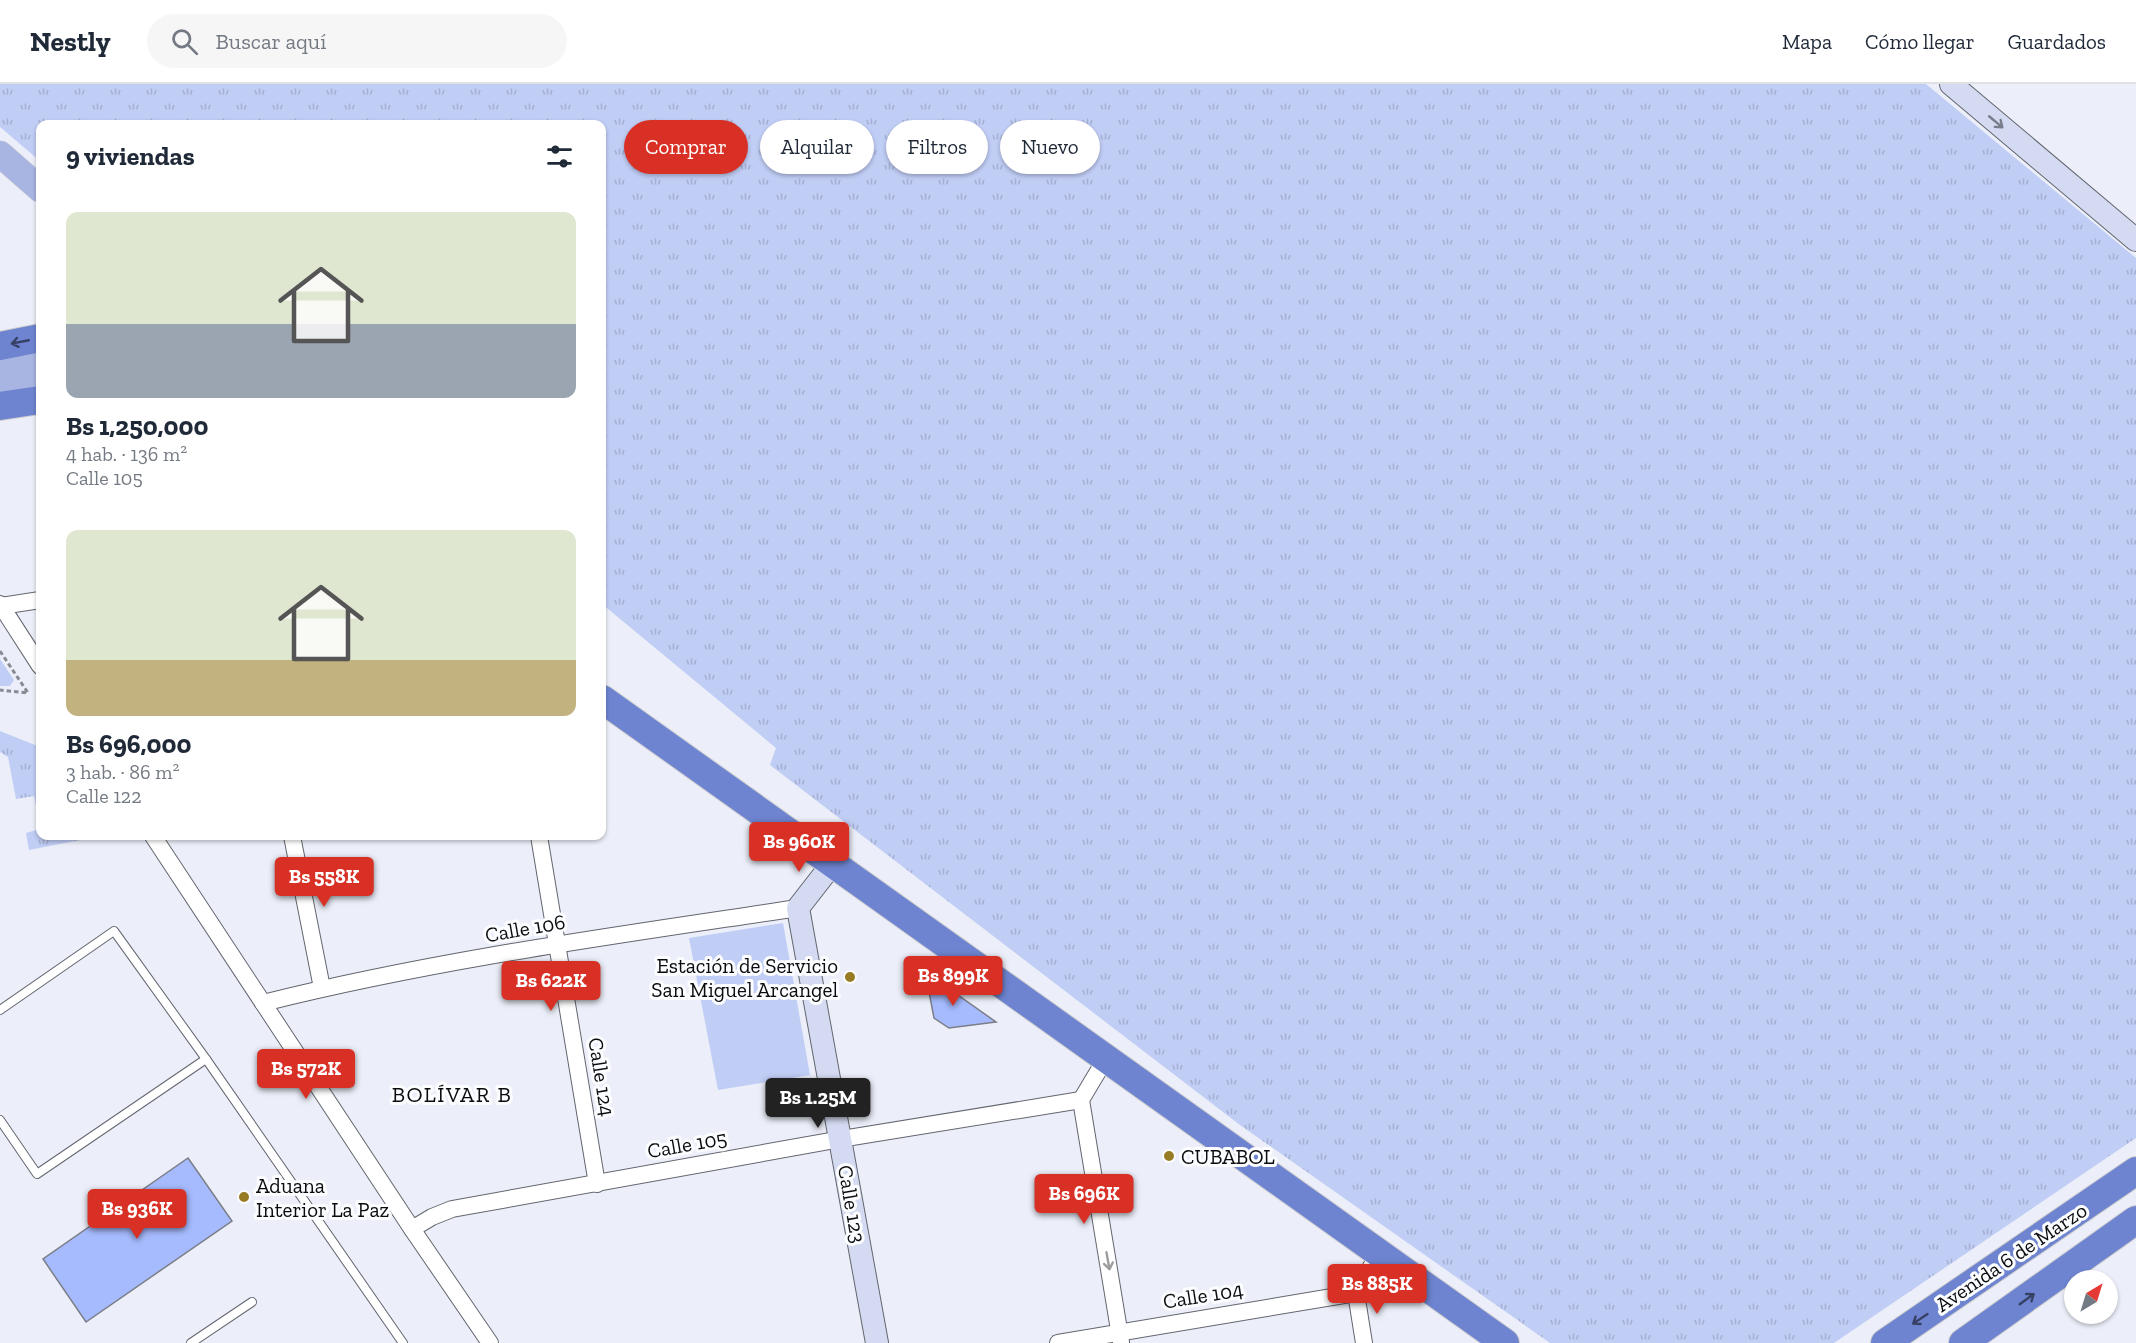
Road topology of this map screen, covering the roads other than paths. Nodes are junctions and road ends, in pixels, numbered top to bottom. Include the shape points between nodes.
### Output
1 (1951, 84) edge
2 (0, 154) edge
3 (36, 186) edge
4 (2136, 240) edge
5 (36, 340) edge
6 (0, 346) edge
7 (36, 366) edge
8 (0, 371) edge
9 (36, 384) edge
10 (0, 390) edge
11 (36, 401) edge
12 (0, 406) edge
13 (36, 601) edge
14 (1, 605) edge
15 (36, 660) edge
16 (606, 703) edge
17 (156, 840) edge
18 (293, 840) edge
19 (540, 840) edge
20 (833, 863) junction
21 (798, 908) junction
22 (557, 945) junction
23 (322, 988) junction
24 (263, 1003) junction
25 (0, 1010) edge
26 (1106, 1058) junction
27 (206, 1059) junction
28 (1081, 1100) junction
29 (0, 1120) edge
30 (841, 1139) junction
31 (2136, 1171) edge
32 (597, 1184) junction
33 (2136, 1220) edge
34 (412, 1229) junction
35 (1379, 1253) junction
36 (1356, 1293) junction
37 (252, 1302) dead end
38 (1120, 1337) edge
39 (1976, 1339) edge
40 (191, 1343) edge
41 (403, 1343) edge
42 (490, 1343) edge
43 (877, 1343) edge
44 (1058, 1343) edge
45 (1364, 1343) edge
46 (1505, 1343) edge
47 (1885, 1343) edge

1 -> 4 street
2 - 3 main road
5 -> 6 highway
7 - 8 main road
9 - 10 main road
11 - 12 highway
13 - 14 street
14 - 15 street
16 - 20 highway
17 - 24 street
18 - 23 street
19 - 22 street, Calle 124
20 - 21 street
20 - 26 highway
21 - 22 street, Calle 106
21 - 30 street, Calle 123
22 - 23 street, Calle 106
22 - 32 street, Calle 124
23 - 24 street, Calle 106
24 - 34 street
25 - 27 lane via 114,931
26 - 28 street
26 - 35 highway
27 - 29 lane via 37,1174
27 - 41 lane
28 - 30 street, Calle 105
28 -> 38 street
30 - 32 street, Calle 105
30 - 43 street, Calle 123
31 -> 47 highway, Avenida 6 de Marzo
32 - 34 street, Calle 105 via 453,1209
39 -> 33 highway, Avenida 6 de Marzo
34 - 42 street
35 - 36 street
35 - 46 highway
36 - 38 street, Calle 104
36 - 45 street
37 - 40 lane
38 - 44 street, Calle 104

